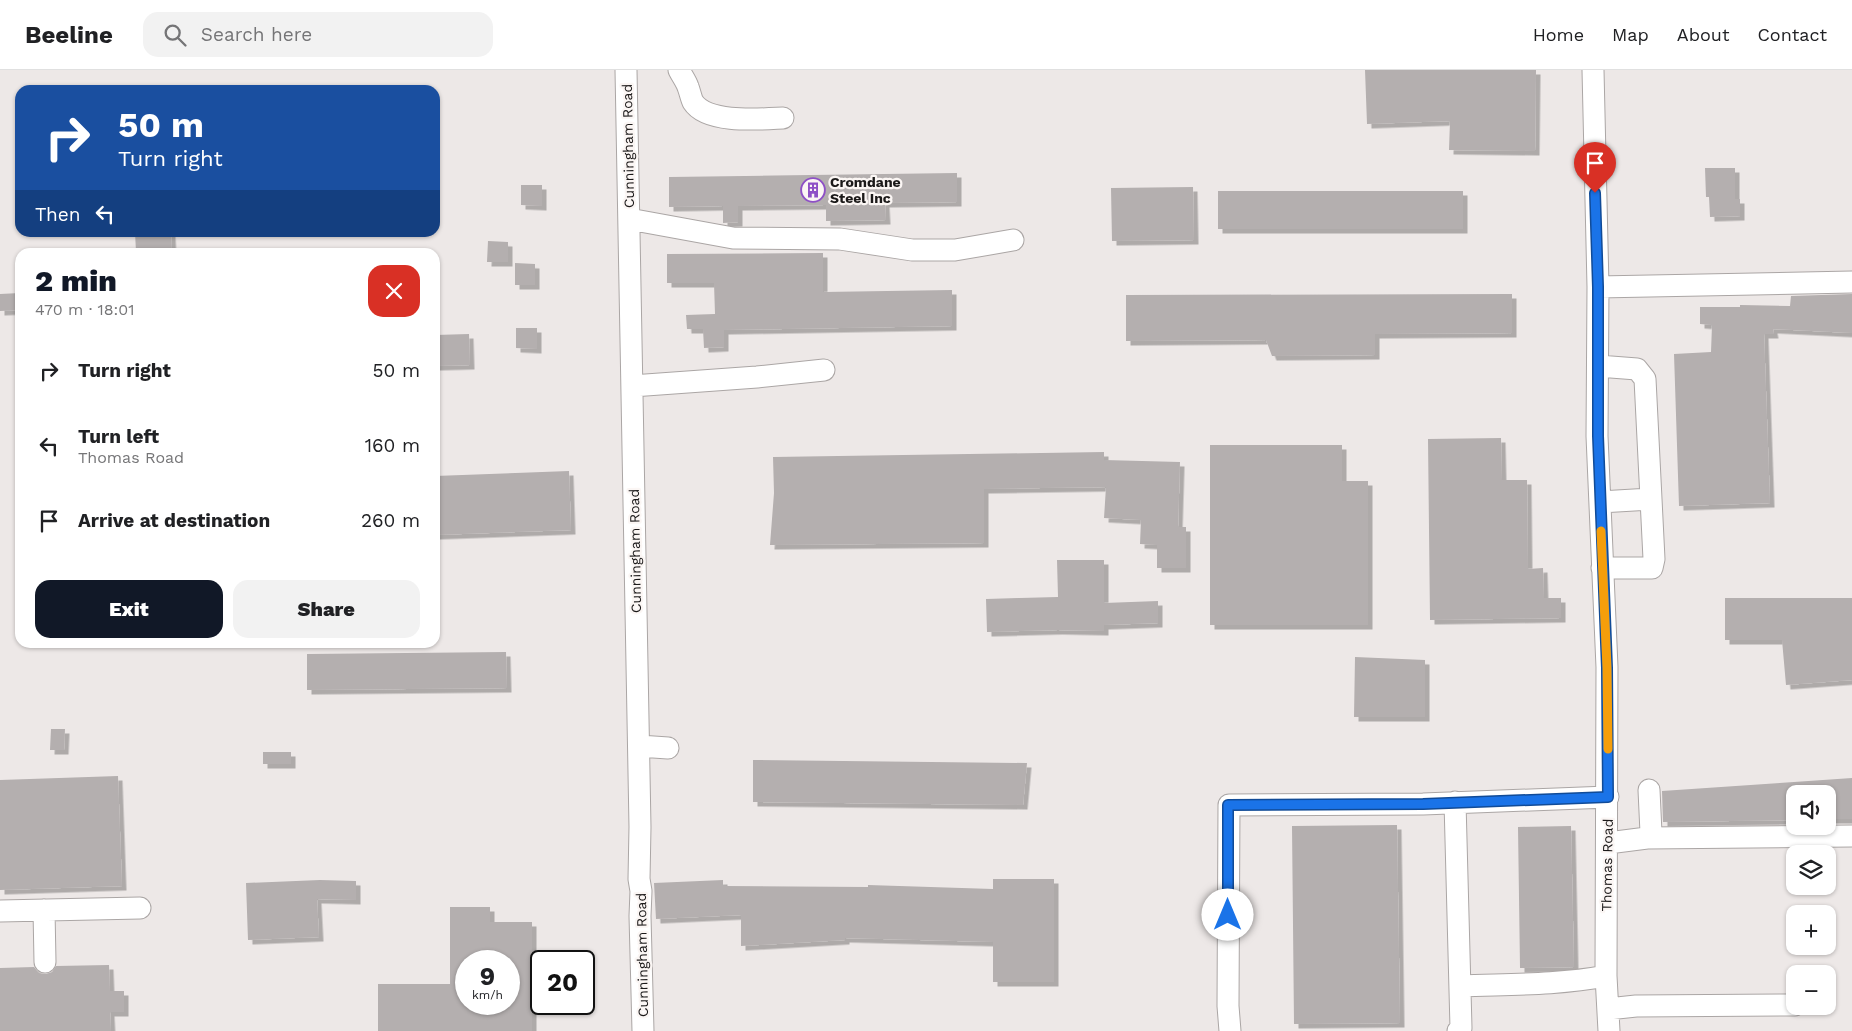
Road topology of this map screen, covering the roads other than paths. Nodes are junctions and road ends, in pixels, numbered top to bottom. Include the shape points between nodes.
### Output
1 (626, 70) edge
2 (679, 70) edge
3 (1593, 70) edge
4 (783, 118) dead end
5 (629, 219) junction
6 (1013, 240) dead end
7 (1852, 282) edge
8 (1598, 287) junction
9 (1598, 366) junction
10 (824, 370) dead end
11 (632, 386) junction
12 (1651, 499) junction
13 (1600, 502) junction
14 (1602, 568) junction
15 (639, 746) junction
16 (668, 748) dead end
17 (1649, 790) dead end
18 (1608, 797) junction
19 (1455, 802) junction
20 (1852, 836) edge
21 (1647, 838) junction
22 (1608, 843) junction
23 (140, 908) dead end
24 (44, 910) junction
25 (0, 911) edge
26 (45, 962) dead end
27 (1606, 976) junction
28 (1461, 986) junction
29 (1786, 1005) edge
30 (1608, 1009) junction
31 (643, 1031) edge
32 (1230, 1031) edge
33 (1458, 1031) edge
34 (1609, 1031) edge

1 - 5 street, Cunningham Road
2 - 4 street via 693,103 714,116
3 - 8 street, Thomas Road
5 - 6 street via 733,238 840,239 912,250 954,250
5 - 11 street, Cunningham Road
7 - 8 street
8 - 9 street, Thomas Road
9 - 12 street via 1637,369 1645,380
9 - 13 street, Thomas Road
10 - 11 street
11 - 15 street, Cunningham Road
12 - 13 street
12 - 14 street via 1652,568
13 - 14 street, Thomas Road
14 - 18 street, Thomas Road
15 - 16 street
15 - 31 street, Cunningham Road
17 - 21 street via 1651,833
18 - 19 street
18 - 22 street, Thomas Road
19 - 28 street
19 - 32 street via 1228,805
20 - 21 street
21 - 22 street
22 - 27 street, Thomas Road
23 - 24 street
24 - 25 street
24 - 26 street
27 - 28 street via 1557,982
27 - 30 street, Thomas Road
28 - 33 street via 1461,1028
29 - 30 street
30 - 34 street, Thomas Road

